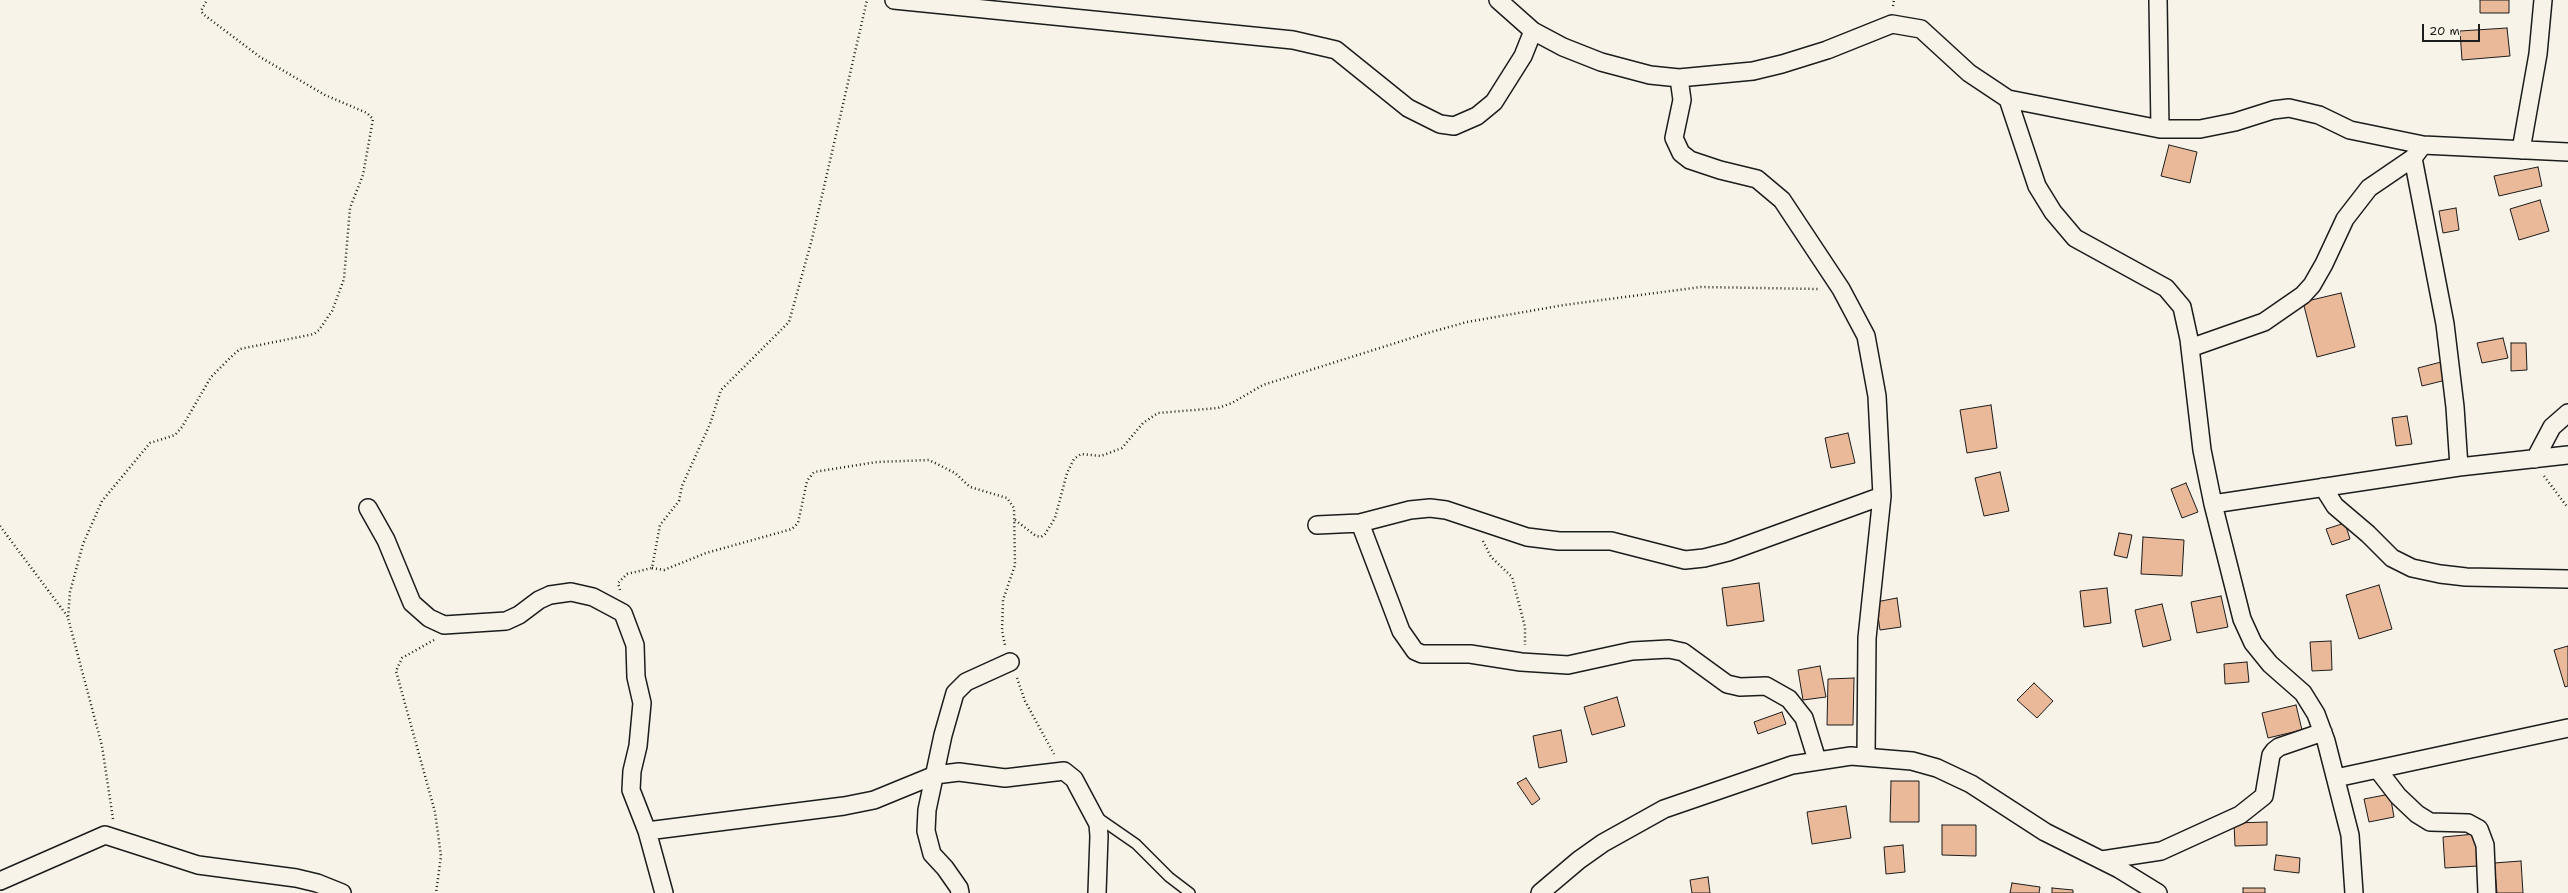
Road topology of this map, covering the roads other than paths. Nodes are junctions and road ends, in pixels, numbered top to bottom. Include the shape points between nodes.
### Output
1 (894, 0) edge
2 (1498, 0) edge
3 (2158, 0) edge
4 (2543, 0) edge
5 (1533, 31) junction
6 (1679, 78) junction
7 (2008, 100) junction
8 (2160, 129) junction
9 (2522, 150) junction
10 (2418, 151) junction
11 (2568, 152) edge
12 (2190, 348) junction
13 (2568, 413) edge
14 (2568, 454) edge
15 (2530, 459) junction
16 (2459, 467) junction
17 (2323, 487) junction
18 (1882, 496) junction
19 (2213, 504) junction
20 (368, 508) dead end
21 (1360, 523) junction
22 (1317, 525) dead end
23 (2568, 579) edge
24 (1010, 662) road end
25 (2568, 728) edge
26 (2323, 732) junction
27 (1866, 756) junction
28 (1816, 760) junction
29 (2378, 770) junction
30 (935, 775) junction
31 (2336, 778) junction
32 (1094, 815) junction
33 (647, 831) junction
34 (2102, 860) junction
35 (0, 881) edge
36 (324, 889) edge
37 (342, 893) edge
38 (664, 893) edge
39 (960, 893) edge
40 (1096, 893) edge
41 (1190, 893) edge
42 (1540, 893) edge
43 (2158, 893) edge
44 (2354, 893) edge
45 (2486, 893) edge

1 - 5 street via 1292,40 1336,50 1408,108 1440,124 1454,126 1477,116 1494,102 1524,56
2 - 5 street
3 - 8 street
4 - 9 street via 2538,54
5 - 6 street via 1608,64 1650,75
6 - 7 street via 1746,71 1782,64 1892,24 1921,29 1969,74
6 - 18 street via 1682,100 1674,138 1682,153 1690,160 1704,165 1758,179 1782,200 1841,289 1866,336 1877,396
7 - 8 street
7 - 12 street via 2035,181 2053,212 2075,238 2166,288 2182,307
8 - 10 street via 2200,130 2289,108 2318,115 2350,130
9 - 10 street
9 - 11 street
10 - 12 street via 2364,194 2345,219 2312,286 2303,295 2264,322
10 - 16 street via 2445,324
12 - 19 street via 2202,450
13 - 15 street via 2552,427
14 - 15 street
15 - 16 street
16 - 17 street
17 - 19 street
17 - 23 street via 2334,506 2392,558 2412,568 2466,577
18 - 21 street via 1728,552 1685,560 1612,541 1559,541 1527,537 1446,510 1430,508 1410,510
18 - 27 street via 1867,638
19 - 26 street via 2242,619 2253,643 2270,664 2304,693
20 - 33 street via 386,540 412,603 429,618 444,625 506,621 550,595 571,592 593,597 623,613 635,645 636,677 642,703 638,746 630,780 631,790
21 - 22 street
21 - 28 street via 1401,631 1415,650 1422,654 1470,654 1521,662 1568,665 1632,651 1669,649 1683,652 1727,684 1740,687 1766,686 1789,699 1804,718
24 - 30 street via 966,682 955,692
25 - 29 street
26 - 31 street
26 - 34 street via 2274,751 2264,796 2240,815 2162,851
27 - 28 street
27 - 34 street via 1912,762 1944,772 1971,784 2045,832
28 - 42 street via 1744,780 1641,820 1579,860
29 - 31 street
29 - 45 street via 2398,796 2430,822 2468,823 2479,829 2485,845
30 - 32 street via 959,772 1005,778 1060,771 1070,774 1074,779
30 - 33 street via 874,800 844,806
30 - 39 street via 927,810 928,844 932,854 945,868
31 - 44 street via 2350,835
32 - 40 street via 1099,836
32 - 41 lane via 1136,844 1169,877
33 - 38 street
34 - 43 street
35 - 36 street via 105,835 198,865 296,878
36 - 37 street

